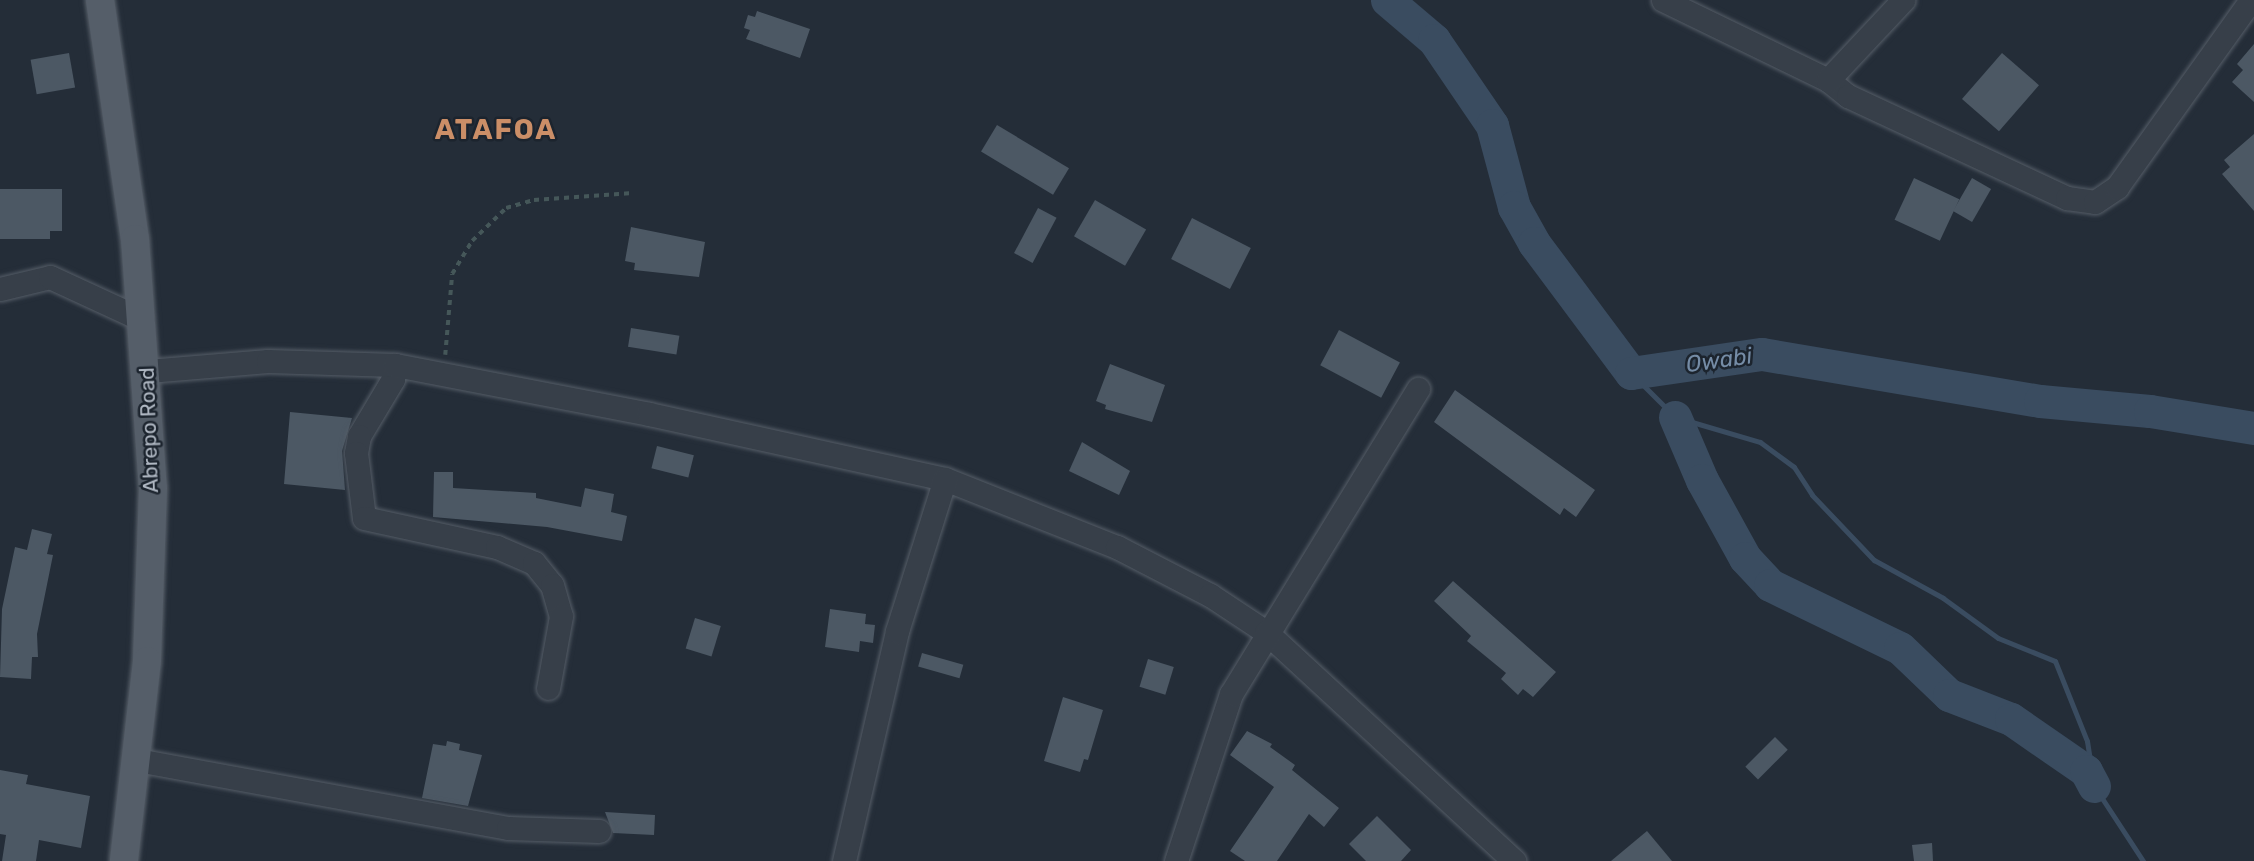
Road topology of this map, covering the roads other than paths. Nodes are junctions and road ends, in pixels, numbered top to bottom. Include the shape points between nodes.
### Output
1 (100, 0) edge
2 (1662, 0) edge
3 (1903, 0) edge
4 (2251, 0) edge
5 (1828, 80) junction
6 (0, 289) edge
7 (143, 320) junction
8 (395, 365) junction
9 (148, 371) junction
10 (1418, 389) dead end
11 (945, 479) junction
12 (1266, 632) junction
13 (548, 688) dead end
14 (137, 760) junction
15 (599, 831) dead end
16 (124, 861) edge
17 (844, 861) edge
18 (1176, 861) edge
19 (1514, 861) edge

1 - 7 main road, Abrepo Road
2 - 5 street
3 - 5 street
4 - 5 street via 2117,187 2095,202 2067,198 1847,96
6 - 7 street via 50,277
7 - 9 main road, Abrepo Road
8 - 9 street via 268,361
8 - 11 street via 649,414
8 - 13 street via 393,379 359,436 356,453 364,518 497,547 534,564 552,585 561,616
9 - 14 main road, Abrepo Road via 153,488 147,661
10 - 12 street
11 - 12 street via 1117,547 1210,595
11 - 17 street via 897,631
12 - 18 street via 1231,694
12 - 19 street
14 - 15 street via 508,828
14 - 16 main road, Abrepo Road

